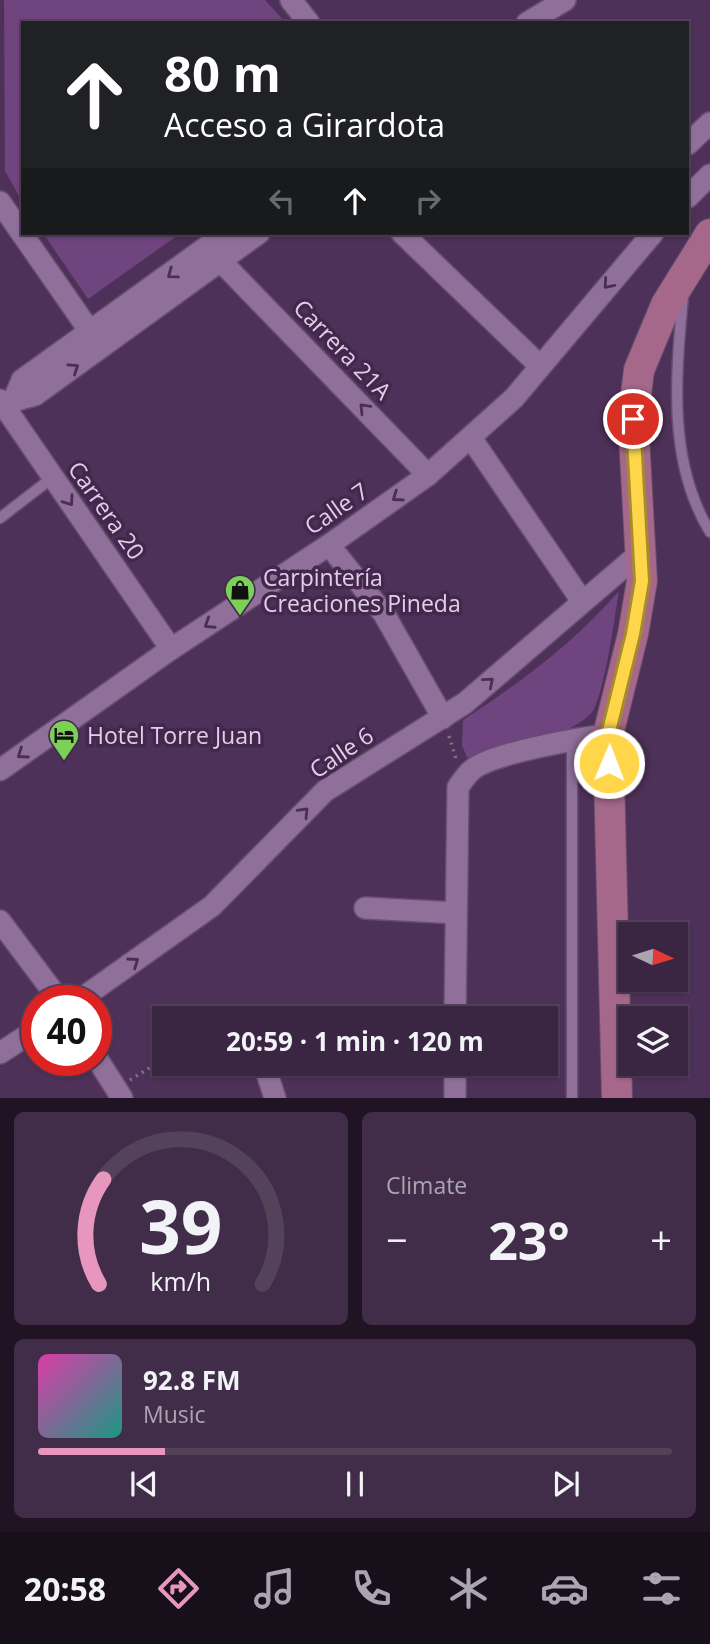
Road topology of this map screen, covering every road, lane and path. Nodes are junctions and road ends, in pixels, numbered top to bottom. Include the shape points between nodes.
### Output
1 (291, 0) edge
2 (565, 0) edge
3 (307, 21) edge
4 (530, 21) edge
5 (710, 123) edge
6 (689, 143) edge
7 (710, 176) edge
8 (689, 196) edge
9 (0, 202) edge
10 (21, 233) edge
11 (23, 235) edge
12 (225, 235) edge
13 (255, 235) edge
14 (404, 235) edge
15 (651, 235) edge
16 (708, 240) edge
17 (214, 254) junction
18 (685, 276) junction
19 (90, 333) junction
20 (539, 365) junction
21 (6, 401) edge
22 (471, 438) junction
23 (429, 475) junction
24 (52, 478) junction
25 (0, 518) edge
26 (710, 532) edge
27 (639, 542) junction
28 (329, 545) junction
29 (582, 601) junction
30 (171, 649) junction
31 (443, 718) junction
32 (608, 735) junction
33 (572, 738) junction
34 (0, 770) edge
35 (463, 780) junction
36 (365, 908) dead end
37 (456, 913) junction
38 (0, 921) edge
39 (48, 985) edge
40 (101, 985) edge
41 (455, 1006) edge
42 (21, 1039) edge
43 (0, 1053) edge
44 (152, 1068) edge
45 (108, 1076) edge
46 (268, 1076) edge
47 (455, 1076) edge
48 (119, 1093) edge
49 (275, 1098) edge
50 (455, 1098) edge
51 (572, 1098) edge
52 (617, 1098) edge

1 - 3 street
2 - 4 street
5 - 6 street
7 - 8 street
9 - 10 street
11 - 19 street
12 - 17 street
13 - 17 street
14 - 20 street
15 -> 20 street, Calle 7
16 - 18 street
17 -> 19 street
21 -> 17 street via 35,395
23 -> 17 street, Carrera 21A
18 - 26 lane via 677,431 686,476
18 - 27 street via 666,305 639,370 633,419
19 - 21 street via 22,380
20 - 22 street, Calle 7 via 514,398
21 - 24 street, Carrera 20
22 - 23 street, Calle 7
22 - 29 street
23 -> 28 street, Calle 7
24 - 25 lane
24 -> 30 street, Carrera 20
27 - 29 street, Calle 6
27 - 32 street via 642,581
28 -> 30 street, Calle 7
28 - 31 street via 384,614
31 -> 29 street, Calle 6
30 -> 34 street, Calle 7
31 - 35 path
40 -> 31 street, Calle 6 via 212,906 325,792
32 - 33 street
32 - 52 street
33 - 35 street via 473,769
33 - 51 lane
35 - 37 street via 458,787
36 - 37 street
37 - 41 street
38 - 39 street
42 - 43 street
44 - 48 path
45 - 48 street
46 - 49 street
47 - 50 street

